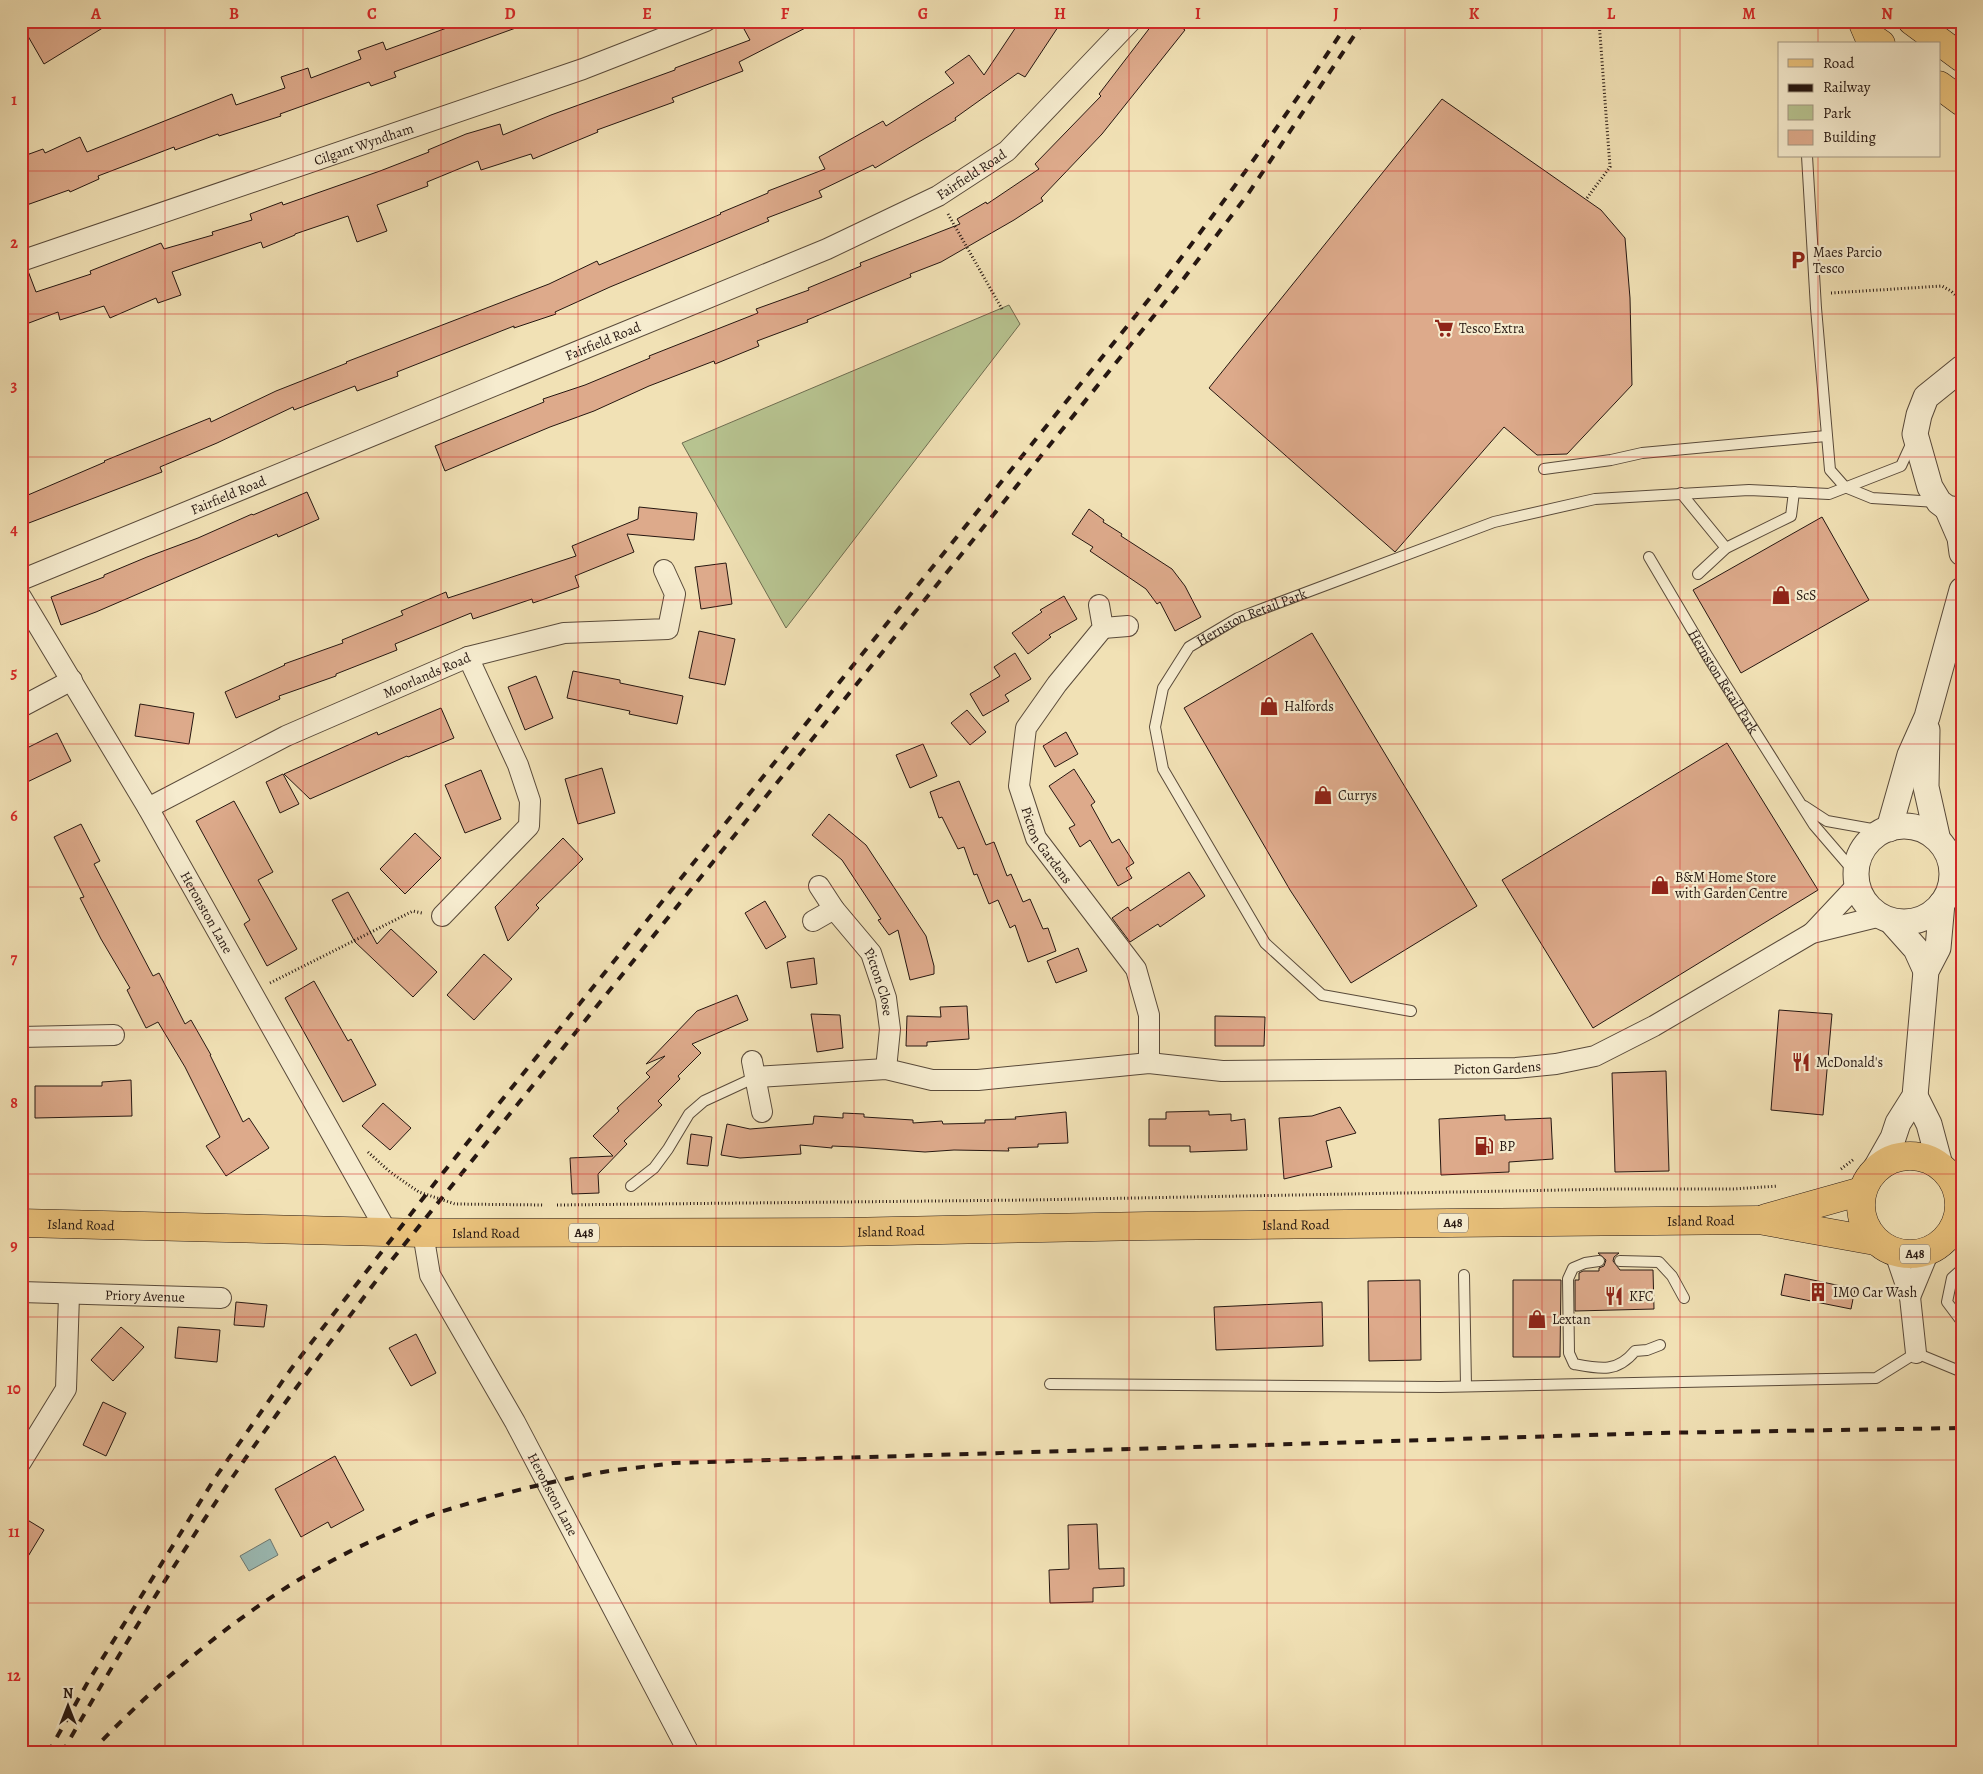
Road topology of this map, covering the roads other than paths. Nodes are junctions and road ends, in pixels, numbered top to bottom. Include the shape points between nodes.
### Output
1 (706, 21) edge
2 (1131, 21) edge
3 (1862, 21) edge
4 (1912, 21) edge
5 (1878, 42) edge
6 (1962, 58) edge
7 (1940, 86) edge
8 (1962, 102) edge
9 (1807, 158) edge
10 (21, 261) edge
11 (1956, 378) edge
12 (1915, 434) junction
13 (1826, 436) junction
14 (1544, 469) dead end
15 (1845, 487) junction
16 (1794, 492) junction
17 (1681, 493) junction
18 (1949, 507) edge
19 (1726, 548) junction
20 (1962, 553) edge
21 (1649, 557) dead end
22 (664, 570) dead end
23 (1698, 574) dead end
24 (21, 580) edge
25 (1962, 590) edge
26 (21, 597) edge
27 (1099, 605) dead end
28 (1128, 626) dead end
29 (1103, 628) junction
30 (468, 657) junction
31 (72, 680) junction
32 (21, 707) edge
33 (1927, 717) junction
34 (1801, 804) junction
35 (148, 808) junction
36 (1886, 830) junction
37 (1947, 843) edge
38 (1857, 879) junction
39 (819, 886) dead end
40 (1950, 896) edge
41 (834, 909) junction
42 (442, 916) road end
43 (1886, 918) junction
44 (813, 921) dead end
45 (1812, 933) junction
46 (1926, 971) junction
47 (1410, 1011) dead end
48 (114, 1035) dead end
49 (21, 1036) edge
50 (1149, 1063) junction
51 (754, 1069) junction
52 (886, 1069) junction
53 (1915, 1096) junction
54 (762, 1112) dead end
55 (1868, 1160) junction
56 (1951, 1173) edge
57 (631, 1186) dead end
58 (1862, 1191) junction
59 (1760, 1220) junction
60 (21, 1223) edge
61 (1957, 1230) edge
62 (387, 1232) junction
63 (424, 1234) junction
64 (1885, 1247) junction
65 (1930, 1251) junction
66 (1598, 1261) dead end
67 (1620, 1261) dead end
68 (1962, 1269) edge
69 (1464, 1275) dead end
70 (21, 1292) edge
71 (69, 1295) junction
72 (1910, 1297) junction
73 (221, 1298) dead end
74 (1684, 1298) dead end
75 (1962, 1322) edge
76 (1660, 1344) dead end
77 (1916, 1353) junction
78 (1962, 1372) edge
79 (1050, 1384) dead end
80 (1466, 1386) junction
81 (21, 1462) edge
82 (689, 1753) edge

1 - 10 street, Cilgant Wyndham via 583,69
2 - 24 street, Fairfield Road via 1007,151 938,196 827,249
3 - 5 main road via 1868,35
4 - 6 main road
7 - 8 main road
9 - 13 lane
11 - 12 street, Hernston Retail Park via 1926,397 1918,415
12 - 15 lane, Hernston Retail Park via 1901,466
12 - 18 street, Hernston Retail Park via 1930,487
13 - 14 lane via 1642,453
13 - 15 lane via 1830,470
15 - 16 lane, Hernston Retail Park via 1829,494
15 - 18 lane via 1872,498
16 - 17 lane, Hernston Retail Park
16 - 19 lane via 1791,516
17 - 19 lane
17 - 47 lane, Hernston Retail Park via 1595,500 1494,522 1384,563 1238,618 1189,647 1163,688 1155,727 1163,769 1265,943 1322,995
18 - 20 street, Hernston Retail Park
19 - 23 lane
21 - 34 lane, Hernston Retail Park
22 - 30 street, Moorlands Road via 675,594 668,629 564,633
25 - 33 street
26 - 31 street, Heronston Lane
27 - 29 street
28 - 29 street
29 - 50 street, Picton Gardens via 1026,728 1020,786 1036,838 1136,969 1149,1015
30 - 35 street, Moorlands Road via 286,736
30 - 42 street via 518,765 530,801 528,826
31 - 32 street
31 - 35 street, Heronston Lane
33 - 36 street via 1910,755
33 - 37 street via 1926,787
34 - 36 lane, Hernston Retail Park via 1827,821
34 - 38 lane, Hernston Retail Park
35 - 62 street, Heronston Lane
36 - 37 street, Hernston Retail Park via 1902,826 1918,828
36 - 38 street via 1865,846 1858,859
37 - 40 street via 1953,877
38 - 43 street, Hernston Retail Park via 1863,898
38 - 45 street, Picton Gardens
39 - 41 street, Picton Close
40 - 43 street via 1928,916 1912,921
40 - 46 street via 1938,948
41 - 44 street
41 - 52 street, Picton Close via 871,953 886,998 890,1029
43 - 45 street, Picton Gardens
43 - 46 street, Hernston Retail Park via 1916,949
45 - 50 street, Picton Gardens via 1654,1026 1595,1056 1556,1064 1516,1068 1222,1071
46 - 53 street
48 - 49 street
50 - 52 street, Picton Gardens via 978,1080 932,1080
51 - 52 street, Picton Gardens
51 - 54 street
51 - 57 lane via 689,1114 654,1168
53 - 55 street via 1898,1123 1893,1138
53 - 56 street
55 - 56 main road via 1921,1156
55 - 58 main road via 1869,1175
56 - 61 main road, A48 via 1959,1198
58 - 59 main road, A48
58 - 64 main road via 1860,1213 1865,1227
59 - 63 main road, Island Road / A48
59 - 64 main road, A48
60 - 62 main road, Island Road / A48
61 - 65 main road, A48
62 - 63 main road, Island Road / A48
63 - 82 street, Heronston Lane via 430,1275 515,1422
64 - 65 main road, A48 via 1912,1254
64 - 72 street
65 - 72 street
66 - 76 lane via 1573,1268 1568,1279 1569,1354 1574,1364 1593,1368 1616,1367 1635,1351
67 - 74 lane via 1659,1262 1672,1276
68 - 75 lane via 1952,1278 1948,1302
69 - 80 lane
70 - 71 street, Priory Avenue
71 - 73 street, Priory Avenue
71 - 81 street via 66,1388
72 - 77 street
77 - 78 lane
77 - 80 lane via 1876,1378
79 - 80 lane

